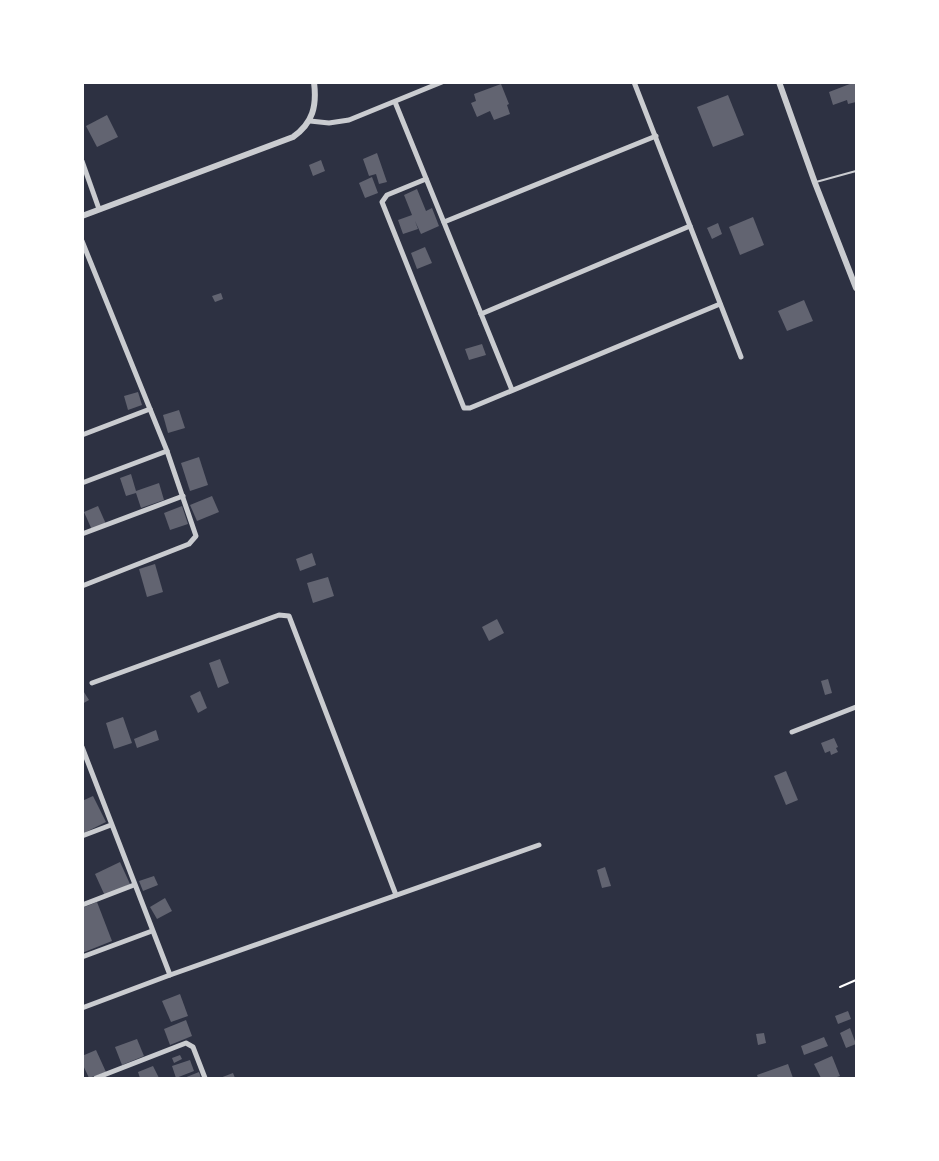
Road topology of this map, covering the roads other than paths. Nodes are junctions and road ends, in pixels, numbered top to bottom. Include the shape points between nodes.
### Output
1 (314, 82) edge
2 (442, 82) edge
3 (634, 82) edge
4 (778, 82) edge
5 (394, 102) junction
6 (310, 122) junction
7 (656, 136) junction
8 (82, 161) edge
9 (856, 171) edge
10 (426, 179) junction
11 (815, 183) junction
12 (99, 209) junction
13 (82, 216) edge
14 (444, 222) junction
15 (690, 226) junction
16 (82, 241) edge
17 (856, 288) edge
18 (720, 304) junction
19 (481, 314) junction
20 (741, 357) dead end
21 (512, 390) junction
22 (150, 410) junction
23 (82, 435) edge
24 (166, 451) junction
25 (82, 483) edge
26 (183, 496) junction
27 (82, 534) edge
28 (82, 586) edge
29 (92, 683) dead end
30 (856, 707) edge
31 (792, 732) dead end
32 (82, 747) edge
33 (111, 825) junction
34 (82, 836) edge
35 (539, 845) dead end
36 (134, 885) junction
37 (396, 895) junction
38 (82, 904) edge
39 (152, 931) junction
40 (82, 957) edge
41 (170, 975) junction
42 (82, 1008) edge
43 (96, 1078) edge
44 (205, 1078) edge

1 - 6 street via 315,107
2 - 5 street
3 - 7 street
4 - 11 street
5 - 6 street via 349,120
5 - 10 street
6 - 12 street via 279,143
7 - 14 street
7 - 15 street
8 - 12 street
9 - 11 lane
10 - 14 street
10 - 21 street via 387,195 382,202 461,405 470,408
11 - 17 street
12 - 13 street
14 - 19 street
15 - 18 street
15 - 19 street
16 - 22 street
18 - 20 street
18 - 21 street
19 - 21 street
22 - 23 street
22 - 24 street
24 - 25 street
24 - 26 street
26 - 27 street
26 - 28 street via 194,540
29 - 37 street via 279,615 289,616
30 - 31 street
32 - 33 street
33 - 34 street
33 - 36 street
35 - 37 street
36 - 38 street
36 - 39 street
37 - 41 street
39 - 40 street
39 - 41 street
41 - 42 street
43 - 44 street via 186,1043 193,1047

